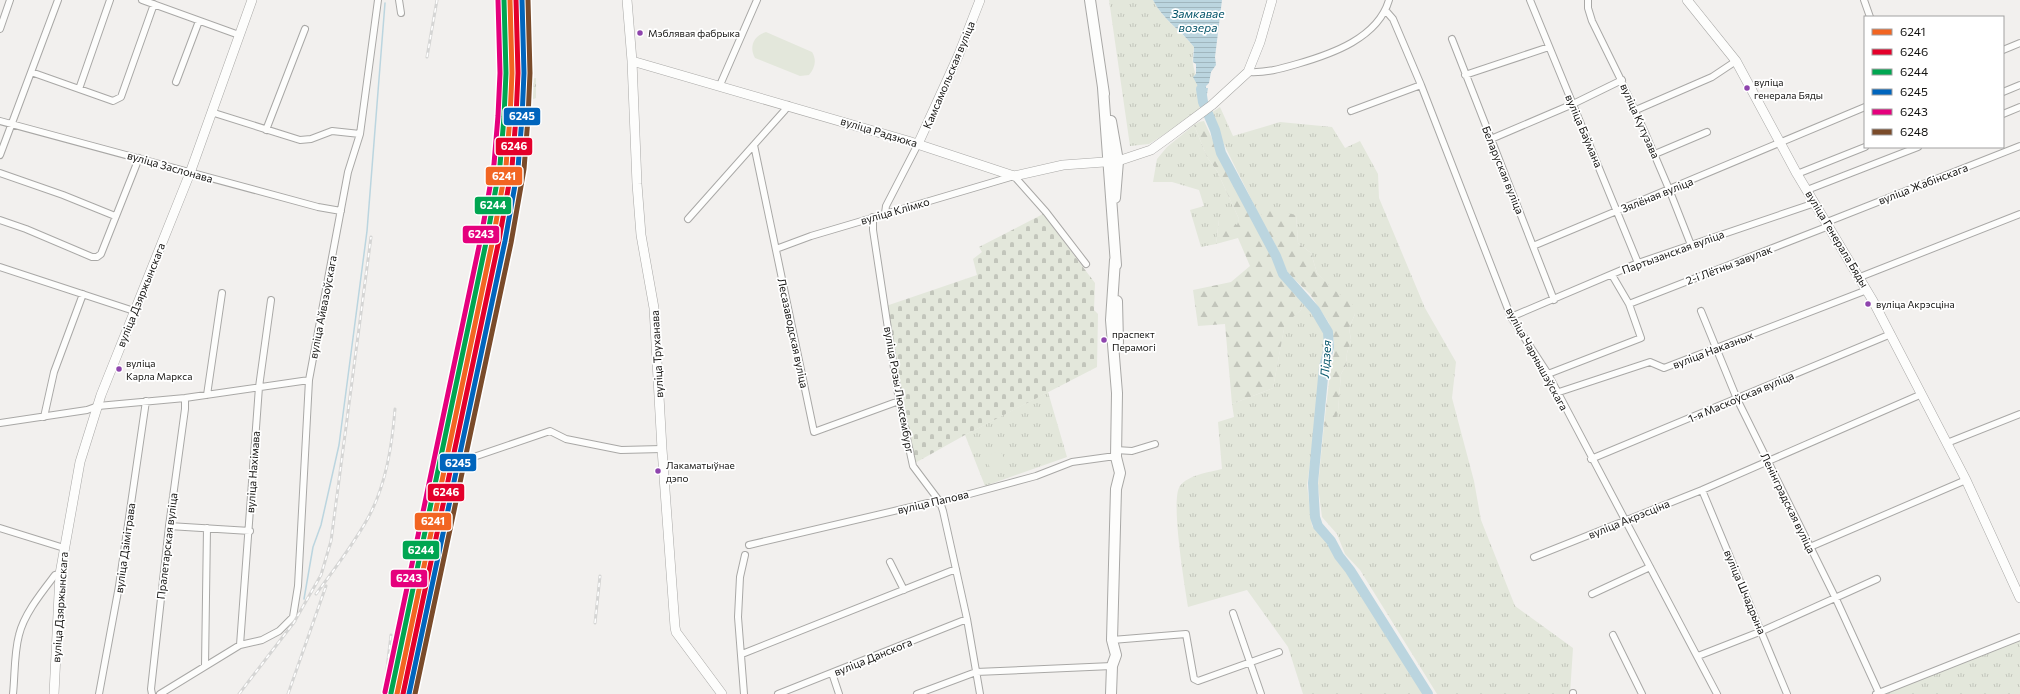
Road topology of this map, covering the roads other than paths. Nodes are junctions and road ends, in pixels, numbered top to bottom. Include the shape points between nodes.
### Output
1 (10, 0) edge
2 (58, 0) edge
3 (110, 0) edge
4 (142, 0) edge
5 (252, 0) edge
6 (378, 0) edge
7 (399, 0) edge
8 (627, 0) edge
9 (757, 0) edge
10 (980, 0) edge
11 (1090, 0) edge
12 (1272, 0) edge
13 (1390, 0) edge
14 (1530, 0) edge
15 (1588, 0) edge
16 (1688, 0) edge
17 (1864, 0) edge
18 (154, 4) junction
19 (1386, 12) junction
20 (402, 13) dead end
21 (1870, 16) edge
22 (199, 21) junction
23 (0, 29) edge
24 (305, 29) dead end
25 (239, 35) junction
26 (1452, 39) dead end
27 (2020, 43) edge
28 (1549, 47) junction
29 (2004, 50) edge
30 (632, 61) junction
31 (1736, 61) junction
32 (31, 72) junction
33 (1248, 72) junction
34 (1465, 75) junction
35 (1622, 80) junction
36 (176, 82) dead end
37 (720, 85) junction
38 (2020, 85) edge
39 (1421, 86) junction
40 (79, 89) junction
41 (2004, 92) edge
42 (1573, 104) junction
43 (788, 105) junction
44 (1864, 107) edge
45 (2020, 107) edge
46 (1636, 110) junction
47 (211, 112) junction
48 (1351, 112) dead end
49 (2004, 114) edge
50 (0, 121) edge
51 (11, 124) junction
52 (266, 130) junction
53 (1707, 132) dead end
54 (360, 134) junction
55 (1491, 138) junction
56 (1780, 143) junction
57 (918, 144) junction
58 (754, 145) junction
59 (2020, 146) edge
60 (1864, 147) edge
61 (1915, 148) edge
62 (1655, 154) junction
63 (0, 155) edge
64 (139, 158) junction
65 (1113, 161) junction
66 (0, 173) edge
67 (190, 173) junction
68 (1797, 174) junction
69 (1014, 176) junction
70 (1670, 190) junction
71 (1807, 190) junction
72 (1815, 204) junction
73 (340, 211) junction
74 (1617, 211) junction
75 (885, 213) junction
76 (2020, 214) edge
77 (116, 216) junction
78 (873, 217) junction
79 (688, 219) dead end
80 (0, 220) edge
81 (1828, 224) junction
82 (1690, 244) junction
83 (1533, 246) junction
84 (776, 249) junction
85 (1638, 263) junction
86 (1086, 264) dead end
87 (0, 267) edge
88 (1612, 275) junction
89 (1860, 277) junction
90 (1867, 290) junction
91 (222, 293) dead end
92 (83, 294) junction
93 (271, 300) dead end
94 (1554, 300) junction
95 (1628, 304) junction
96 (1701, 311) dead end
97 (134, 312) junction
98 (1511, 317) junction
99 (1891, 334) junction
100 (1716, 348) junction
101 (1548, 374) junction
102 (309, 380) junction
103 (259, 387) junction
104 (1556, 393) junction
105 (1922, 394) junction
106 (207, 395) junction
107 (185, 398) junction
108 (1737, 399) junction
109 (146, 401) junction
110 (898, 401) junction
111 (98, 406) junction
112 (2020, 414) edge
113 (44, 417) junction
114 (0, 423) edge
115 (1947, 443) junction
116 (1155, 444) dead end
117 (662, 450) junction
118 (1116, 454) junction
119 (1591, 459) junction
120 (1768, 462) junction
121 (1966, 480) junction
122 (1702, 490) junction
123 (940, 502) junction
124 (1625, 521) junction
125 (169, 526) junction
126 (0, 528) edge
127 (207, 528) junction
128 (250, 531) junction
129 (749, 545) dead end
130 (1810, 547) junction
131 (64, 548) junction
132 (745, 555) dead end
133 (1534, 557) dead end
134 (890, 562) dead end
135 (1650, 567) junction
136 (956, 569) junction
137 (60, 574) junction
138 (1878, 579) dead end
139 (904, 590) junction
140 (1592, 594) dead end
141 (2020, 598) edge
142 (1836, 599) junction
143 (1233, 613) dead end
144 (967, 619) junction
145 (1762, 631) junction
146 (1614, 635) dead end
147 (2020, 637) edge
148 (1112, 640) junction
149 (240, 645) junction
150 (1279, 652) dead end
151 (742, 654) junction
152 (1698, 656) junction
153 (1250, 663) junction
154 (205, 666) junction
155 (1112, 666) junction
156 (976, 672) junction
157 (832, 673) junction
158 (1878, 693) edge
159 (13, 694) edge
160 (54, 694) edge
161 (99, 694) edge
162 (152, 694) edge
163 (160, 694) edge
164 (411, 694) edge
165 (722, 694) edge
166 (744, 694) edge
167 (778, 694) edge
168 (839, 694) edge
169 (917, 694) edge
170 (980, 694) edge
171 (1112, 694) edge
172 (1261, 694) edge
173 (1642, 694) edge
174 (1717, 694) edge
175 (1787, 694) edge

1 - 23 street
2 - 32 street
3 - 40 street
4 - 18 street
5 - 25 street, вуліца Дзяржынскага
6 - 54 street, вуліца Айвазоўскага
7 - 20 street
8 - 30 street, вуліца Труханава
9 - 37 street
10 - 57 street, Камсамольская вуліца via 959,54
11 - 65 main road
12 - 33 street
13 - 19 street
14 - 28 street, вуліца Баўмана
15 - 35 street, вуліца Кутузава via 1592,21
16 - 31 street, вуліца Генерала Бяды
17 - 21 street
18 - 22 street
18 - 40 street via 121,97 113,101
19 - 33 street via 1350,45 1330,55 1269,72
19 - 39 street, вуліца Чарнышэўскага via 1393,19
22 - 25 street
22 - 36 street
24 - 52 street
25 - 47 street, вуліца Дзяржынскага
26 - 34 street, Беларуская вуліца
27 - 29 street
28 - 34 street
28 - 42 street, вуліца Баўмана
30 - 37 street, вуліца Радзюка
30 - 117 street, вуліца Труханава via 637,184 641,235 654,308
31 - 46 street via 1712,78
31 - 56 street, вуліца Генерала Бяды
32 - 40 street
32 - 51 street
33 - 65 street via 1212,105 1151,150
34 - 55 street, Беларуская вуліца
35 - 42 street
35 - 46 street, вуліца Кутузава
37 - 43 street, вуліца Радзюка
38 - 41 street
39 - 48 street
39 - 98 street, вуліца Чарнышэўскага
42 - 55 street
42 - 74 street, вуліца Баўмана
43 - 57 street, вуліца Радзюка
43 - 58 street
44 - 56 street, Зялёная вуліца
45 - 49 street
46 - 62 street, вуліца Кутузава
47 - 52 street
47 - 67 street, вуліца Дзяржынскага
50 - 51 street, вуліца Заслонава
51 - 63 street
51 - 64 street, вуліца Заслонава
52 - 54 street via 300,140 311,139 332,130
53 - 62 street
54 - 73 street, вуліца Айвазоўскага via 348,172
55 - 83 street, Беларуская вуліца
56 - 68 street, вуліца Генерала Бяды
56 - 70 street, Зялёная вуліца
57 - 69 street, вуліца Радзюка
57 - 75 street, Камсамольская вуліца via 886,206
58 - 79 street
58 - 84 street, Лесазаводская вуліца
59 - 81 street, вуліца Жабінскага
60 - 68 street
61 - 71 street
62 - 70 street, вуліца Кутузава
64 - 67 street, вуліца Заслонава
64 - 77 street
65 - 69 street via 1064,165
65 - 118 main road via 1115,260 1110,320 1116,367
66 - 77 street
67 - 73 street, вуліца Заслонава
67 - 97 street, вуліца Дзяржынскага
68 - 71 street, вуліца Генерала Бяды
69 - 75 street, вуліца Клімко
69 - 86 street, вуліца Радзюка
70 - 74 street, Зялёная вуліца
70 - 82 street, вуліца Кутузава
71 - 72 street, вуліца Генерала Бяды
72 - 81 street, вуліца Генерала Бяды
72 - 82 street, Партызанская вуліца
73 - 102 street, вуліца Айвазоўскага
74 - 83 street, Зялёная вуліца
74 - 85 street, вуліца Баўмана
75 - 78 street, вуліца Клімко
76 - 89 street
77 - 80 street via 101,254 97,257
78 - 84 street, вуліца Клімко
78 - 110 street, вуліца Розы Люксембург
81 - 89 street, вуліца Генерала Бяды
81 - 95 street, 2-і Лётны завулак
82 - 85 street, Партызанская вуліца
83 - 94 street, Беларуская вуліца
84 - 110 street, Лесазаводская вуліца via 814,432
85 - 88 street, Партызанская вуліца
87 - 92 street
88 - 94 street, Партызанская вуліца
88 - 95 street
89 - 90 street, вуліца Генерала Бяды
90 - 99 street, вуліца Генерала Бяды
90 - 100 street, вуліца Наказных
91 - 106 street
92 - 97 street
92 - 113 street via 54,372
93 - 103 street, вуліца Нахімава
94 - 98 street, Партызанская вуліца
95 - 101 street via 1641,338
96 - 100 street, Ленінградская вуліца
97 - 111 street, вуліца Дзяржынскага
98 - 101 street, вуліца Чарнышэўскага
99 - 105 street, вуліца Генерала Бяды
99 - 108 street, 1-я Маскоўская вуліца
100 - 104 street, вуліца Наказных via 1664,368 1650,362
100 - 108 street, Ленінградская вуліца
101 - 104 street, вуліца Чарнышэўскага
102 - 103 street
102 - 149 street, вуліца Айвазоўскага via 298,586 293,617 279,631 262,640
103 - 106 street
103 - 128 street, вуліца Нахімава
104 - 119 street, вуліца Чарнышэўскага
105 - 115 street, вуліца Генерала Бяды
105 - 120 street, вуліца Акрэсціна
106 - 107 street
107 - 109 street
107 - 125 street, Пралетарская вуліца
108 - 119 street, 1-я Маскоўская вуліца
108 - 120 street, Ленінградская вуліца
109 - 111 street
109 - 161 street, вуліца Дзімітрава via 119,586
110 - 123 street, вуліца Розы Люксембург via 913,466
111 - 113 street
111 - 131 street, вуліца Дзяржынскага via 80,462
112 - 115 street
113 - 114 street
115 - 121 street, вуліца Генерала Бяды
116 - 118 street, вуліца Папова
117 - 164 street via 621,450 566,439 550,432 459,462
117 - 165 street, вуліца Труханава via 676,632
118 - 123 street, вуліца Папова via 1072,462 1036,476
118 - 148 main road via 1120,473 1116,489
119 - 124 street, вуліца Чарнышэўскага
120 - 122 street, вуліца Акрэсціна
120 - 130 street, Ленінградская вуліца
121 - 130 street
121 - 141 street, вуліца Генерала Бяды
122 - 124 street, вуліца Акрэсціна
122 - 145 street, вуліца Шчадрына
123 - 129 street, вуліца Папова
123 - 136 street, вуліца Розы Люксембург
124 - 133 street, вуліца Акрэсціна
124 - 135 street, вуліца Чарнышэўскага
125 - 127 street
125 - 162 street, Пралетарская вуліца
126 - 131 street
127 - 128 street
127 - 154 street
128 - 149 street, вуліца Нахімава
130 - 142 street, Ленінградская вуліца
131 - 137 street, вуліца Дзяржынскага
132 - 151 street via 740,577 738,617
134 - 139 street
135 - 140 street
135 - 152 street, вуліца Чарнышэўскага
136 - 139 street
136 - 144 street, вуліца Розы Люксембург
137 - 159 street via 55,575 50,582 18,636
137 - 160 street, вуліца Дзяржынскага
138 - 142 street
139 - 151 street
142 - 145 street
142 - 158 street, Ленінградская вуліца
143 - 153 street
144 - 156 street, вуліца Розы Люксембург
144 - 157 street, вуліца Данскога
145 - 152 street
145 - 175 street, вуліца Шчадрына
146 - 173 street
147 - 158 street
148 - 153 street via 1186,634 1194,679 1198,681
148 - 155 main road via 1116,655
149 - 154 street
150 - 153 street
151 - 166 street
152 - 174 street, вуліца Чарнышэўскага
153 - 172 street
154 - 163 street
155 - 156 street
155 - 171 main road
156 - 169 street
156 - 170 street, вуліца Розы Люксембург
157 - 167 street, вуліца Данскога
157 - 168 street

